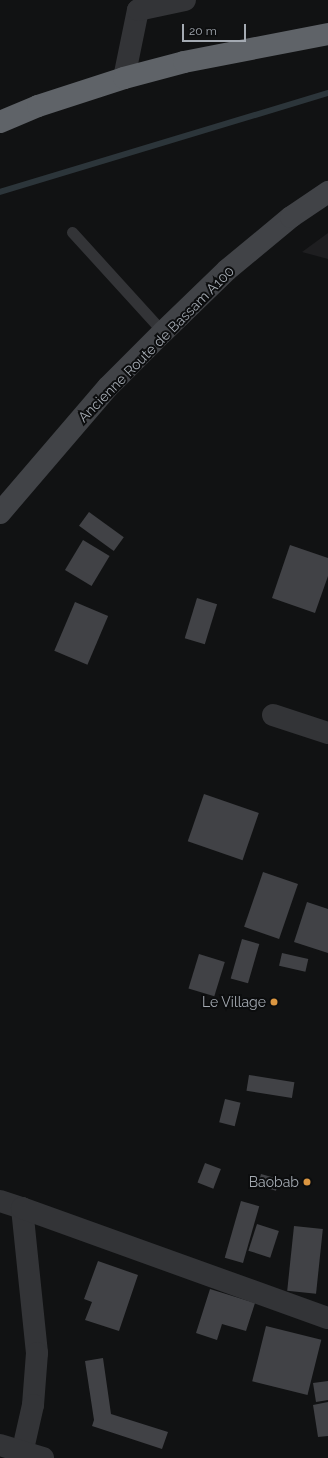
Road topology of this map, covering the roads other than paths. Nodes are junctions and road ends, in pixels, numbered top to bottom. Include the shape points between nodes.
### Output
1 (184, 0) edge
2 (135, 5) edge
3 (328, 34) edge
4 (124, 78) junction
5 (38, 106) junction
6 (0, 113) edge
7 (0, 122) edge
8 (328, 192) edge
9 (72, 232) dead end
10 (163, 332) junction
11 (0, 513) edge
12 (273, 715) dead end
13 (328, 733) edge
14 (0, 1200) edge
15 (22, 1208) junction
16 (328, 1318) edge
17 (0, 1445) edge
18 (22, 1455) edge
19 (43, 1458) edge

1 - 2 street
2 - 4 street
3 - 4 highway via 184,62
4 - 5 highway
5 - 6 highway
5 - 7 highway
8 - 10 main road, Ancienne Route de Bassam A100 via 291,217 227,270
9 - 10 lane
10 - 11 main road, Ancienne Route de Bassam A100 via 108,387
12 - 13 street
14 - 15 street
15 - 16 street
15 - 18 street via 37,1353 32,1405
17 - 18 street
18 - 19 street

